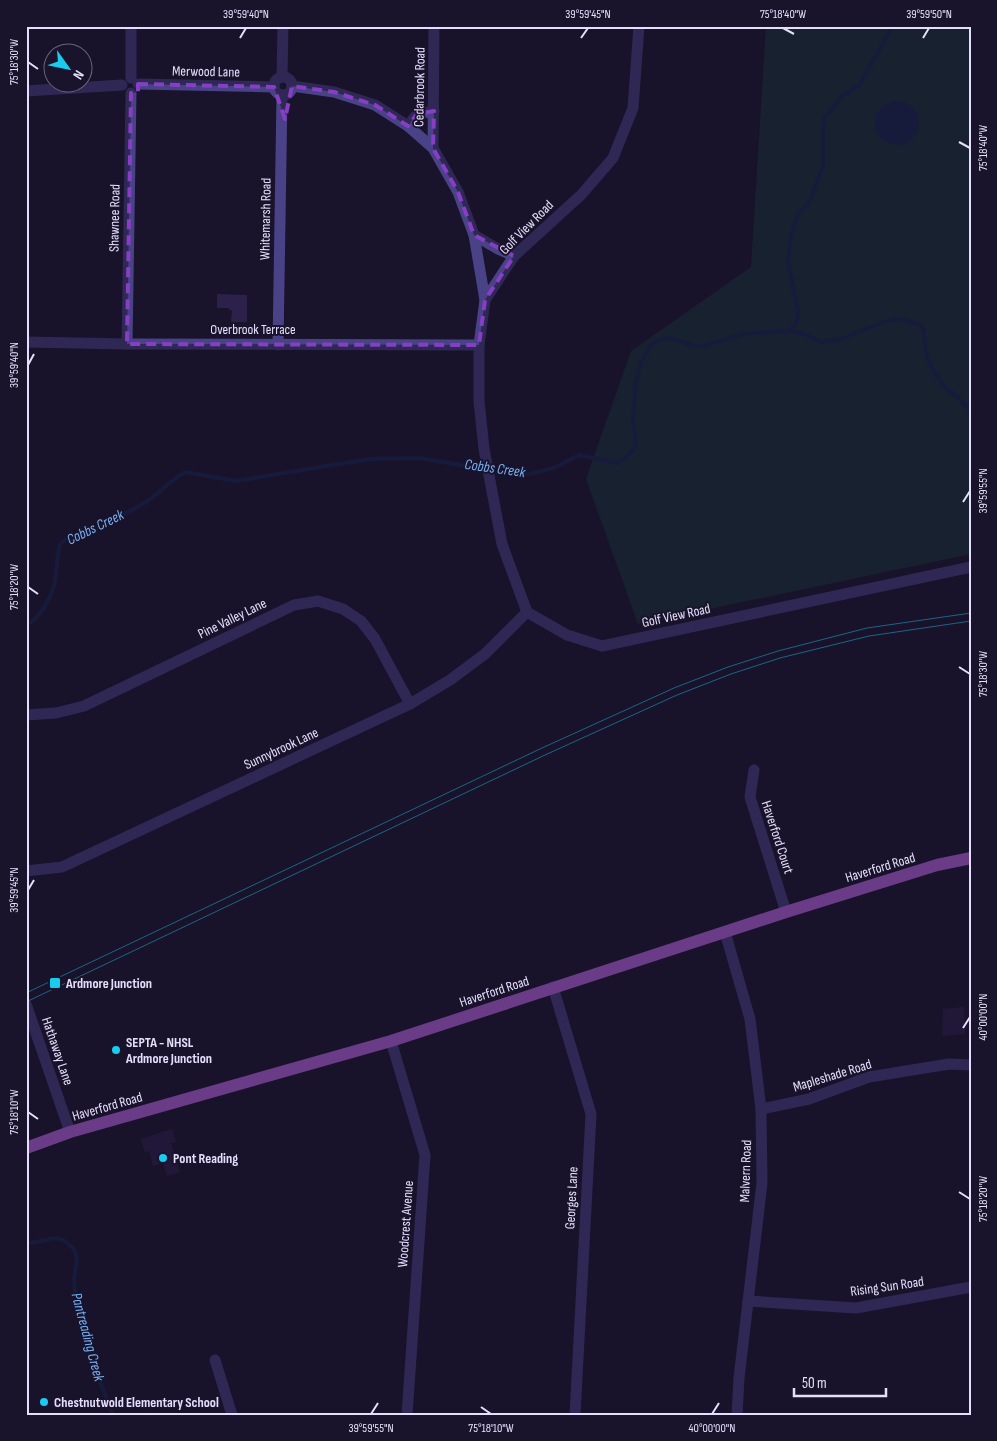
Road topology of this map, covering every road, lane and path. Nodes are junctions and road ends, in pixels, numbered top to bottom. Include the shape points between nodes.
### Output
1 (131, 26) edge
2 (283, 26) edge
3 (434, 26) edge
4 (639, 26) edge
5 (282, 77) junction
6 (130, 85) junction
7 (292, 86) junction
8 (26, 91) edge
9 (278, 91) junction
10 (434, 110) junction
11 (408, 126) junction
12 (433, 148) junction
13 (474, 235) junction
14 (514, 256) junction
15 (485, 300) junction
16 (26, 342) edge
17 (127, 344) junction
18 (278, 345) junction
19 (479, 345) junction
20 (971, 567) edge
21 (527, 612) junction
22 (410, 704) junction
23 (26, 716) edge
24 (754, 770) dead end
25 (971, 858) edge
26 (26, 871) edge
27 (786, 912) junction
28 (725, 932) junction
29 (553, 987) junction
30 (27, 1006) edge
31 (391, 1041) junction
32 (971, 1065) edge
33 (761, 1109) junction
34 (70, 1132) junction
35 (26, 1148) edge
36 (971, 1287) edge
37 (748, 1301) junction
38 (215, 1360) dead end
39 (232, 1415) edge
40 (407, 1415) edge
41 (576, 1415) edge
42 (737, 1415) edge

1 - 6 street, Shawnee Road
2 - 5 street
3 - 10 street, Cedarbrook Road
4 - 14 street, Golf View Road via 633,108 613,158 580,195
5 - 7 street
5 - 9 street via 276,80
6 - 8 street, Merwood Lane
6 - 9 street, Merwood Lane
6 - 17 street, Shawnee Road
7 - 9 street via 290,91
7 - 11 street via 334,92 374,105
9 - 18 street, Whitemarsh Road
10 - 11 street via 417,114
10 - 12 street, Cedarbrook Road
11 - 12 street
12 - 13 street via 458,192
13 - 14 street
13 - 15 street
14 - 15 street, Golf View Road
15 - 19 street, Golf View Road
16 - 17 street, Overbrook Terrace
17 - 18 street, Overbrook Terrace
18 - 19 street, Overbrook Terrace
19 - 21 street, Golf View Road via 479,401 487,465 502,544
20 - 21 street, Golf View Road via 602,646 567,634
21 - 22 street, Sunnybrook Lane via 484,654 450,680
22 - 23 street, Pine Valley Lane via 375,639 361,621 342,609 318,601 294,605 84,706 56,714
22 - 26 street, Sunnybrook Lane via 62,867
24 - 27 street, Haverford Court via 750,797
25 - 27 main road, Haverford Road via 937,865
27 - 28 main road, Haverford Road
28 - 29 main road, Haverford Road
28 - 33 street, Malvern Road via 750,1020
29 - 31 main road, Haverford Road
29 - 41 street, Georges Lane via 591,1114
30 - 34 street, Hathaway Lane
31 - 34 main road, Haverford Road
31 - 40 street, Woodcrest Avenue via 426,1155
32 - 33 street, Mapleshade Road via 949,1064 869,1077 810,1099
33 - 37 street, Malvern Road via 762,1183
34 - 35 main road, Haverford Road
36 - 37 street, Rising Sun Road via 856,1308
37 - 42 street, Malvern Road
38 - 39 street

